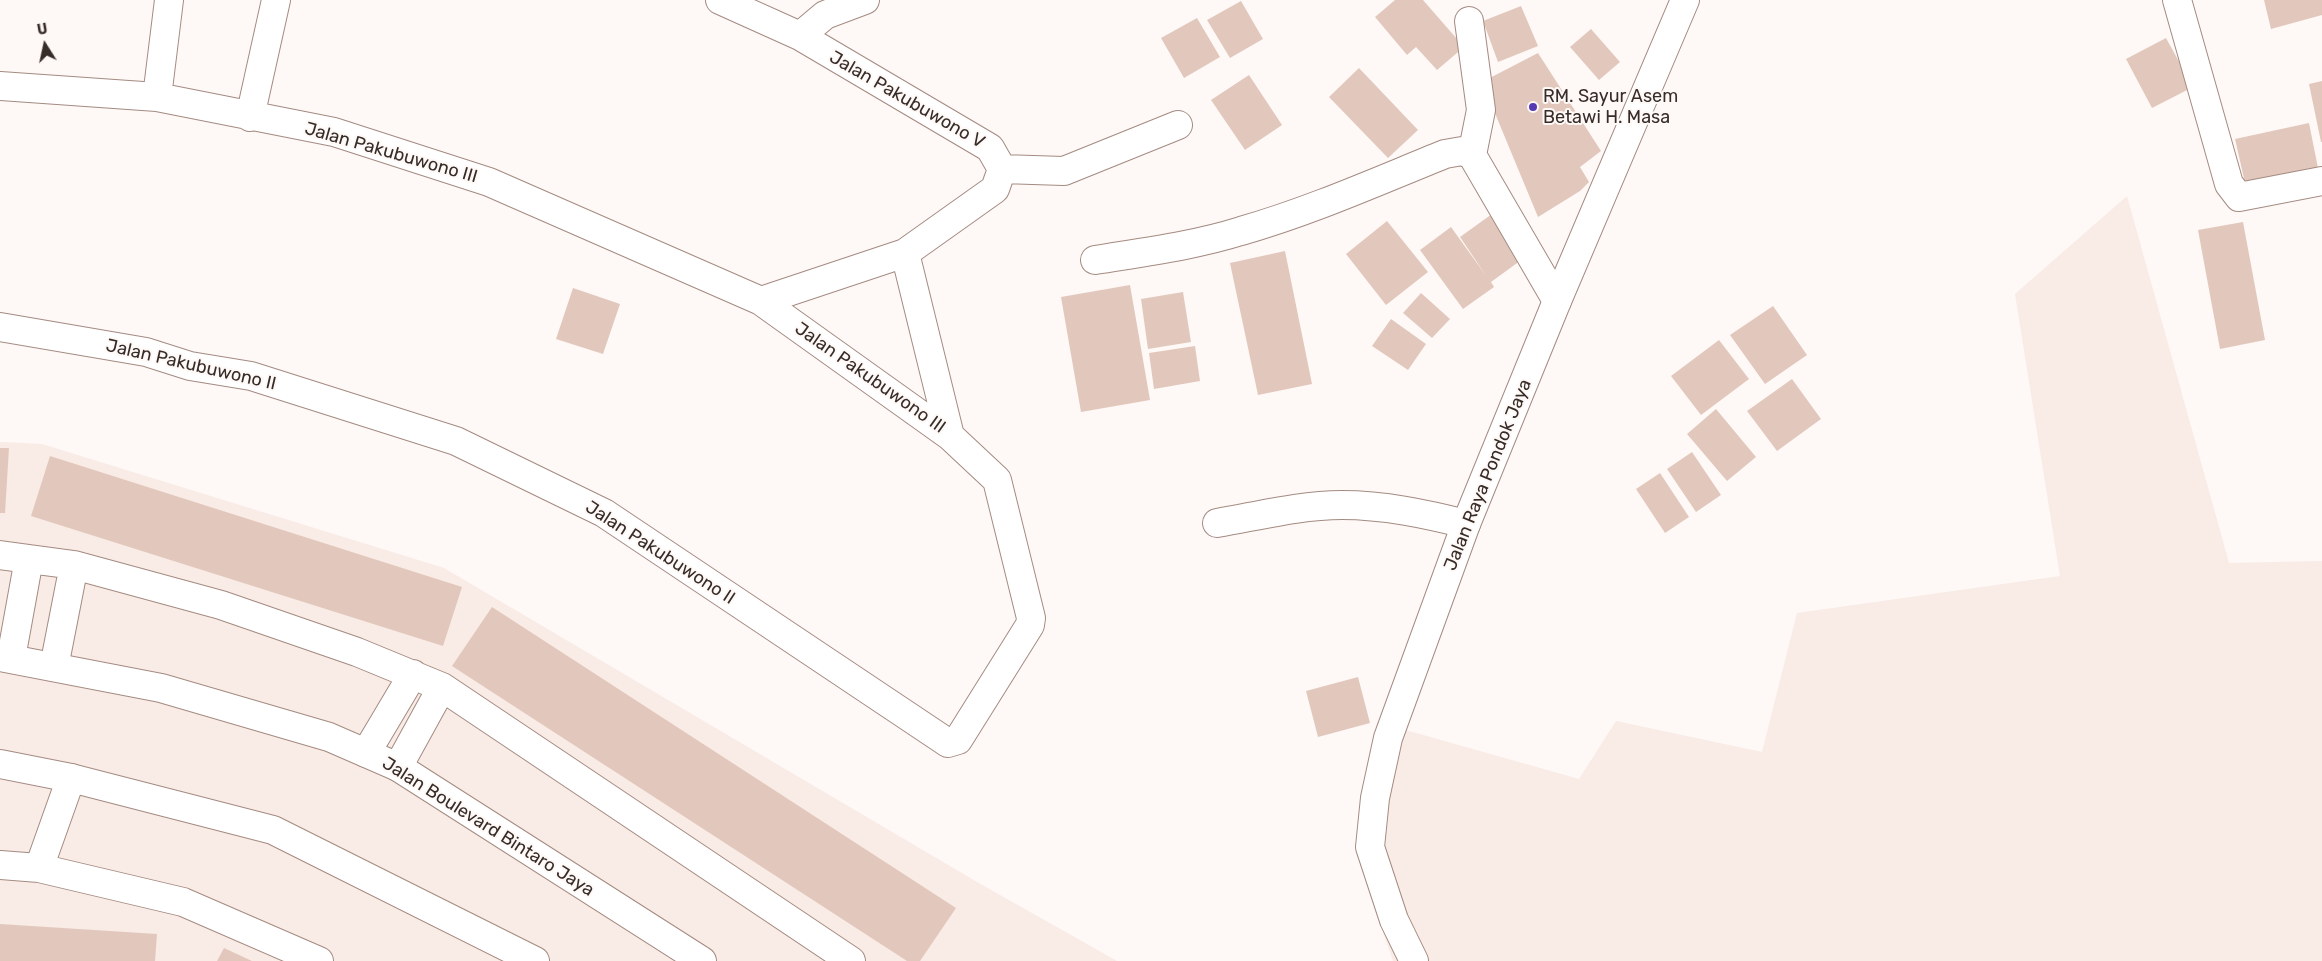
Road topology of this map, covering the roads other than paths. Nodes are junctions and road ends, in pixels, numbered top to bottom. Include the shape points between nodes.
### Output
1 (169, 0) edge
2 (276, 0) edge
3 (720, 0) edge
4 (865, 0) edge
5 (1685, 0) edge
6 (2177, 0) edge
7 (1469, 22) dead end
8 (800, 36) junction
9 (0, 86) edge
10 (157, 97) junction
11 (250, 117) junction
12 (1178, 125) dead end
13 (1472, 155) junction
14 (1002, 169) junction
15 (2322, 181) edge
16 (904, 253) junction
17 (1095, 260) dead end
18 (761, 301) junction
19 (1557, 301) junction
20 (0, 328) edge
21 (950, 436) junction
22 (1217, 523) dead end
23 (1466, 524) junction
24 (0, 555) edge
25 (29, 559) junction
26 (74, 565) junction
27 (5, 658) edge
28 (54, 667) junction
29 (413, 674) junction
30 (442, 687) junction
31 (366, 753) junction
32 (0, 764) edge
33 (398, 767) junction
34 (79, 780) junction
35 (0, 865) edge
36 (49, 871) junction
37 (319, 961) edge
38 (535, 961) edge
39 (702, 961) edge
40 (851, 961) edge
41 (1414, 961) edge

1 - 10 street
2 - 11 street
3 - 8 street, Jalan Pakubuwono V
4 - 8 street via 825,15
5 - 19 street, Jalan Raya Pondok Jaya
6 - 15 street via 2229,184 2239,197
7 - 13 street via 1482,110
8 - 14 street, Jalan Pakubuwono V via 990,148
9 - 10 street, Jalan Pakubuwono III
10 - 11 street, Jalan Pakubuwono III
11 - 18 street, Jalan Pakubuwono III via 334,132 489,182
12 - 14 street via 1064,171
13 - 17 street via 1462,150 1452,152 1241,232 1187,245
13 - 19 street
14 - 16 street via 995,189
16 - 18 street
16 - 21 street, Jalan Pakubuwono III
18 - 21 street, Jalan Pakubuwono III
19 - 23 street, Jalan Raya Pondok Jaya
20 - 21 street, Jalan Pakubuwono II via 146,352 190,366 251,376 456,441 604,513 948,743 958,740 1030,625 1031,618 996,480
22 - 23 street via 1292,509 1341,505 1394,509
23 - 41 street, Jalan Raya Pondok Jaya via 1388,738 1375,798 1370,847 1394,920
24 - 25 street
25 - 26 street
25 - 27 street
26 - 28 street
26 - 29 street via 230,608
27 - 28 street, Jalan Boulevard Bintaro Jaya
28 - 31 street, Jalan Boulevard Bintaro Jaya via 161,688 329,737
29 - 30 street
29 - 31 street
30 - 33 street
30 - 40 street
31 - 33 street, Jalan Boulevard Bintaro Jaya
32 - 34 street
33 - 39 street, Jalan Boulevard Bintaro Jaya
34 - 36 street
34 - 38 street via 273,830
35 - 36 street
36 - 37 street via 183,902

